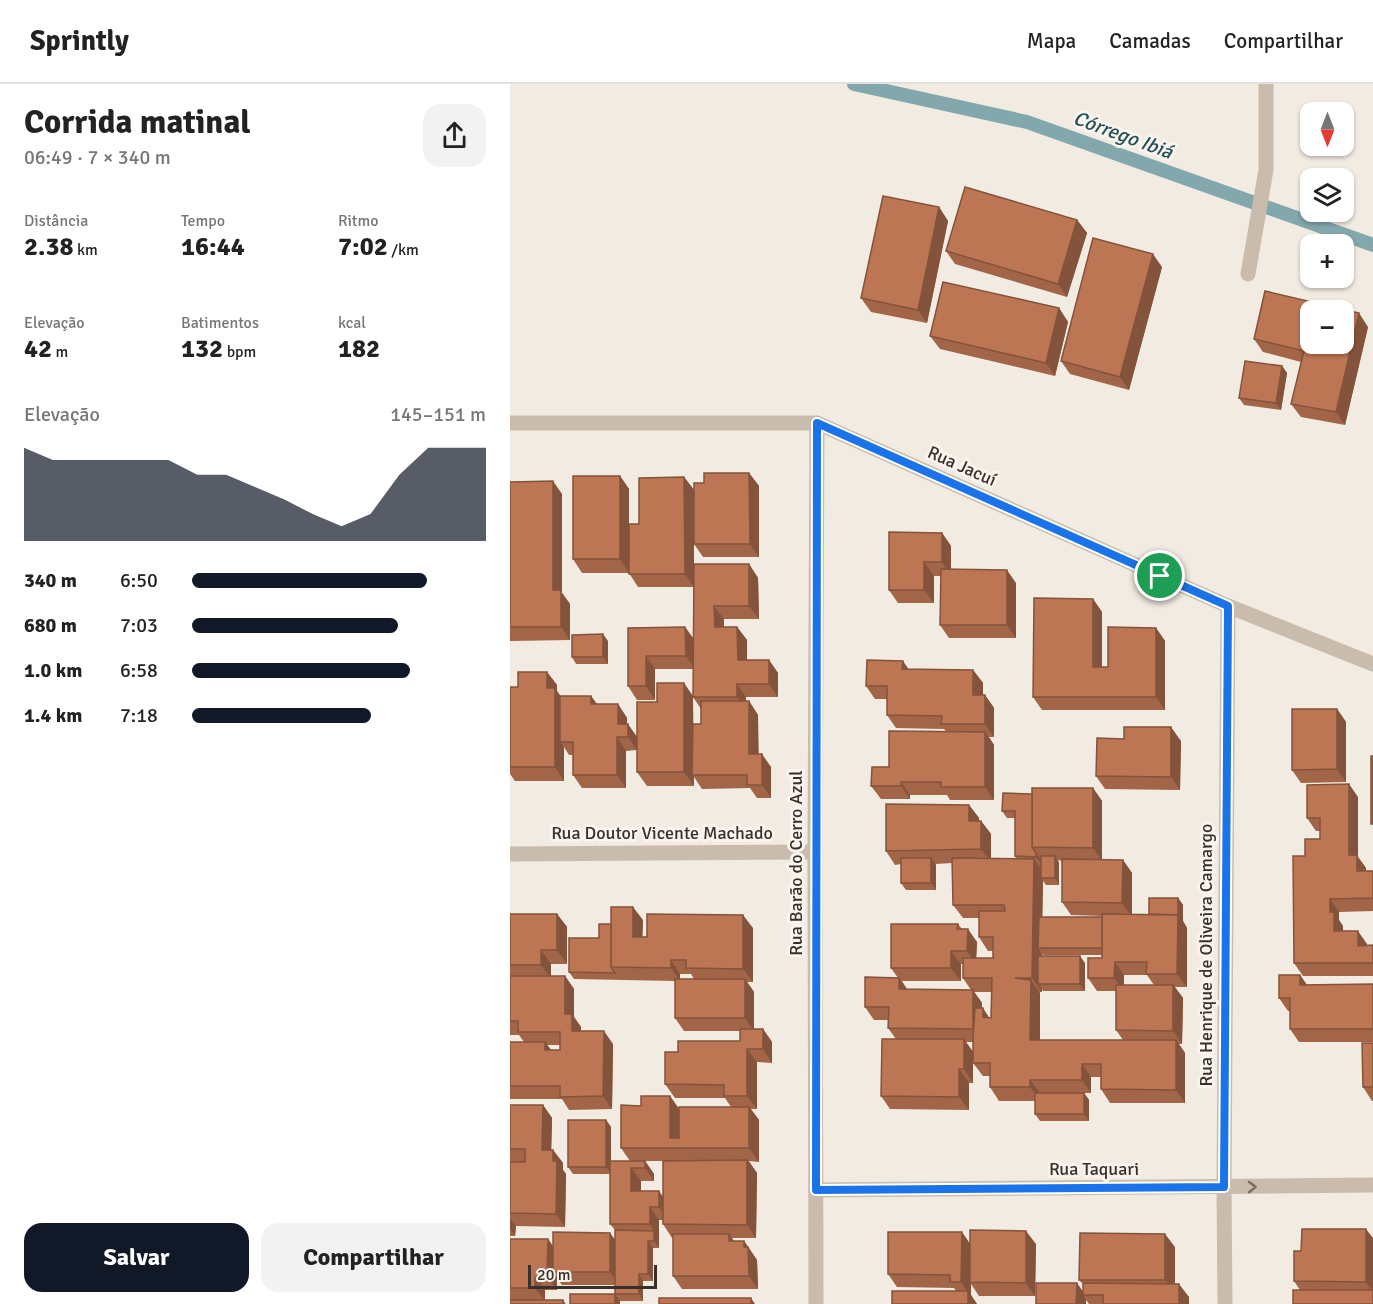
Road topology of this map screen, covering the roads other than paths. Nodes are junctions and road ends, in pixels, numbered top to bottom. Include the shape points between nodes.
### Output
1 (1266, 84) edge
2 (1248, 274) dead end
3 (510, 423) edge
4 (817, 423) junction
5 (1228, 606) junction
6 (1373, 664) edge
7 (815, 852) junction
8 (510, 854) edge
9 (1373, 1185) edge
10 (1224, 1187) junction
11 (816, 1190) junction
12 (816, 1304) edge
13 (1225, 1304) edge

1 - 2 street via 1266,170
3 - 4 street, Rua Jacuí
4 - 5 street, Rua Jacuí
4 - 7 street, Rua Barão do Cerro Azul
5 - 6 street, Rua Jacuí
5 - 10 street, Rua Henrique de Oliveira Camargo
7 - 8 street, Rua Doutor Vicente Machado
7 - 11 street, Rua Barão do Cerro Azul
10 -> 9 street, Rua Taquari
10 - 11 street, Rua Taquari
10 - 13 street, Rua Henrique de Oliveira Camargo
11 - 12 street, Rua Barão do Cerro Azul

